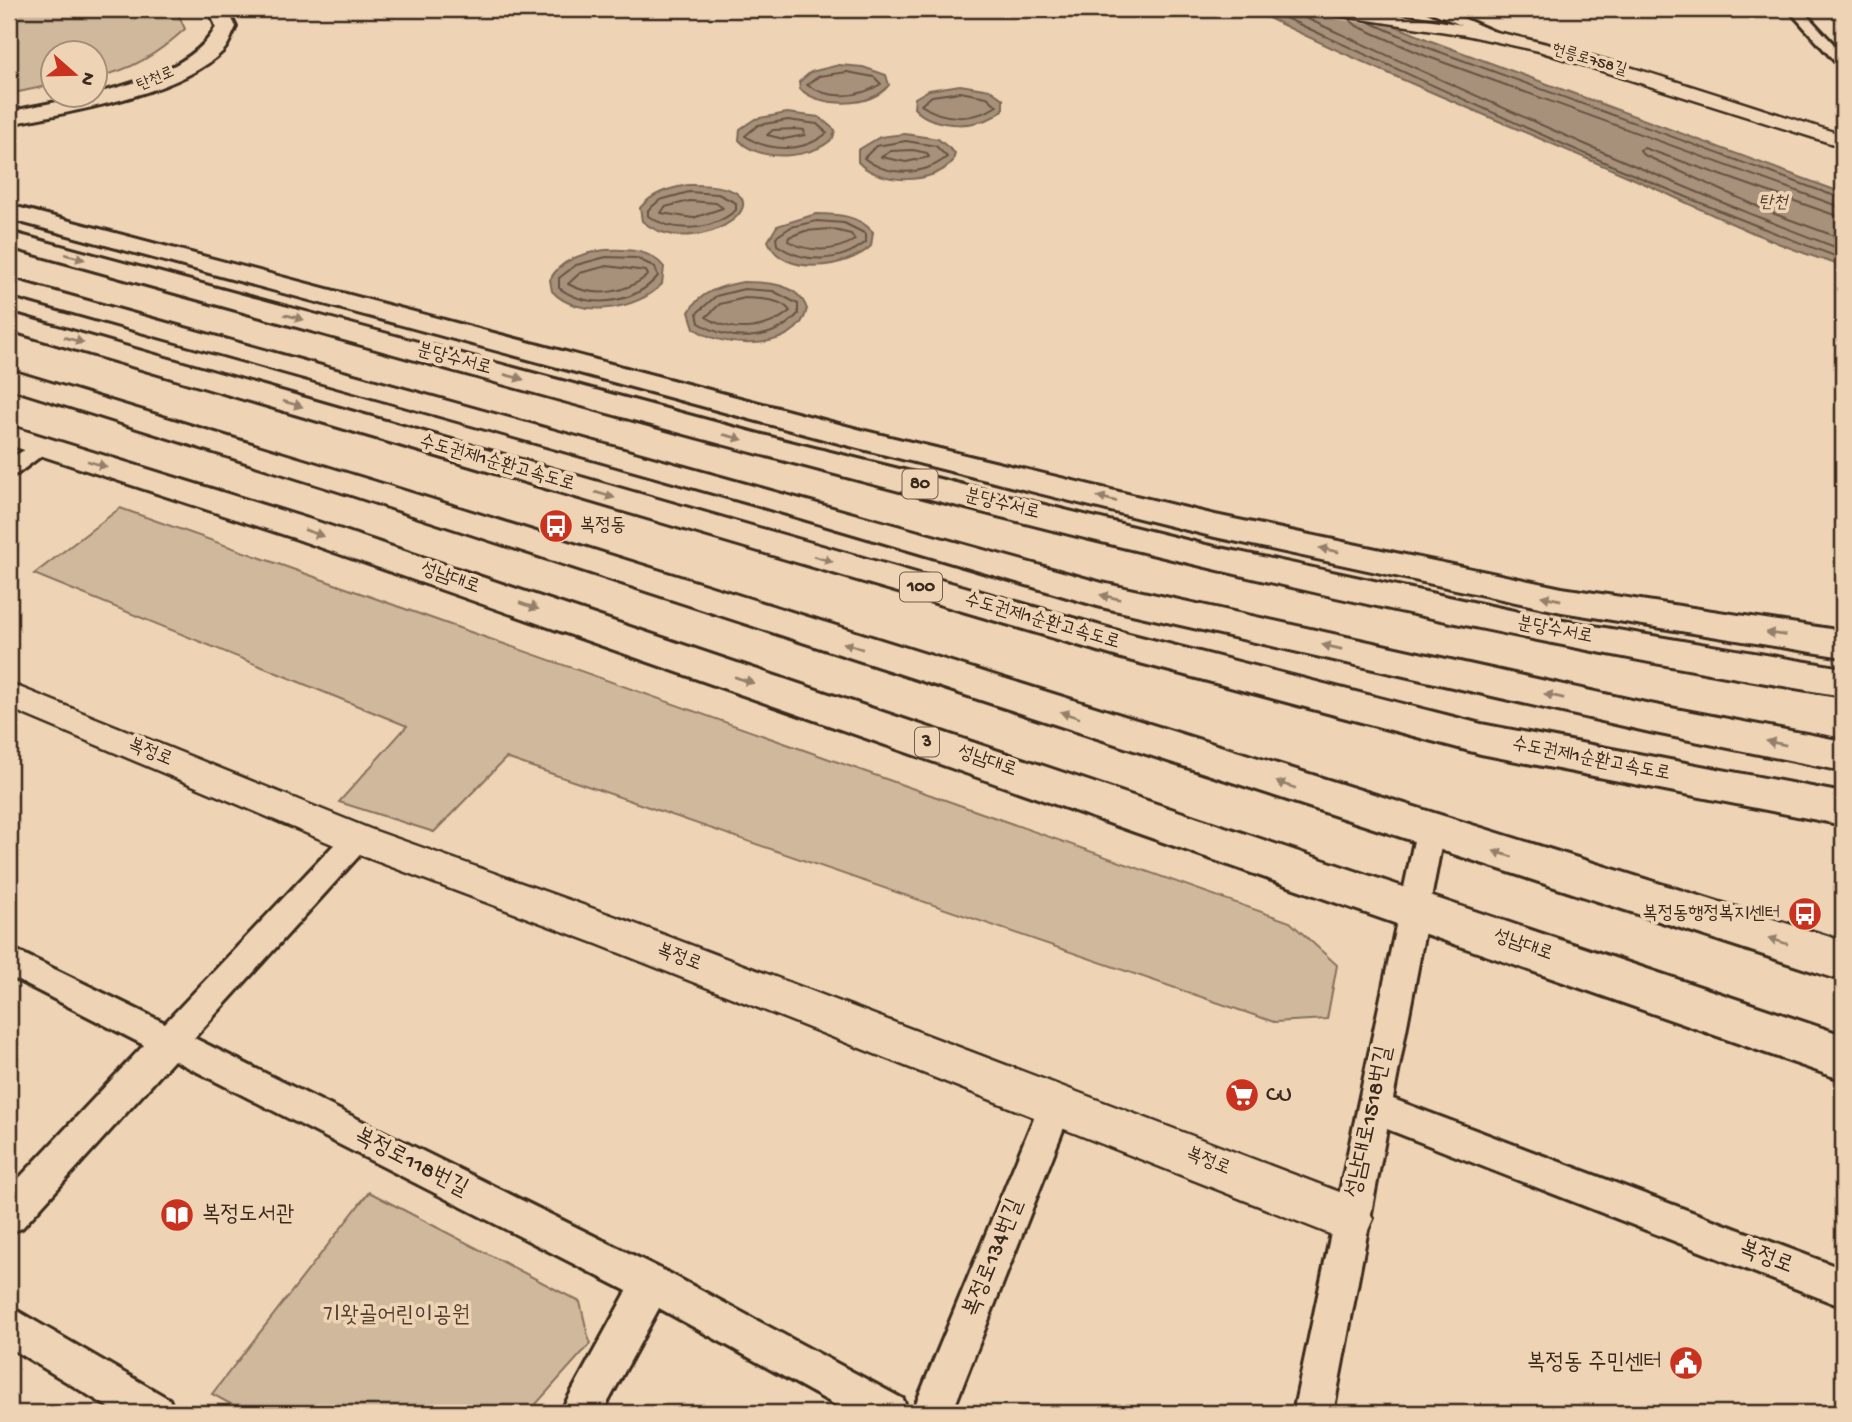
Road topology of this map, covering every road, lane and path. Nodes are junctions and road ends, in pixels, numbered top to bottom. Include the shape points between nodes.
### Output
1 (218, 9) edge
2 (1328, 9) edge
3 (1431, 9) edge
4 (1794, 9) edge
5 (1490, 33) dead end
6 (1843, 62) edge
7 (9, 118) edge
8 (1843, 141) edge
9 (9, 212) edge
10 (9, 239) edge
11 (9, 287) edge
12 (9, 321) edge
13 (9, 379) edge
14 (25, 440) edge
15 (9, 469) edge
16 (1843, 644) edge
17 (1843, 682) edge
18 (9, 695) edge
19 (1843, 756) edge
20 (1843, 809) edge
21 (1430, 831) junction
22 (357, 839) junction
23 (1413, 908) junction
24 (9, 961) edge
25 (1843, 961) edge
26 (169, 1041) junction
27 (1843, 1058) edge
28 (1057, 1102) junction
29 (1374, 1108) junction
30 (9, 1215) edge
31 (1350, 1219) junction
32 (652, 1284) junction
33 (1843, 1287) edge
34 (9, 1325) edge
35 (155, 1413) edge
36 (580, 1413) edge
37 (890, 1413) edge
38 (932, 1413) edge
39 (1313, 1413) edge

1 - 7 main road, 탄천로 via 226,27 216,47 183,69 133,90
2 - 8 street, 헌릉로758길 via 1466,30 1572,55
3 - 5 street
4 - 6 street
16 -> 9 main road, 분당수서로 / 80 via 1562,600 1215,526 843,434
10 -> 17 main road, 분당수서로 / 80 via 768,446 1206,556 1552,632
19 -> 11 main road, 수도권제1순환고속도로 / 100 via 1650,718 1101,595
12 -> 20 main road, 수도권제1순환고속도로 / 100 via 1125,646 1481,739
21 -> 13 main road
14 - 15 street
14 -> 23 main road, 성남대로 / 3 via 306,530
18 - 22 street, 복정로
21 - 23 street, 성남대로1518번길
25 -> 21 main road
22 - 26 street
22 - 28 street, 복정로
23 - 27 main road, 성남대로 / 3
23 - 29 street, 성남대로1518번길
24 - 26 street, 복정로118번길
26 - 30 street
26 - 32 street, 복정로118번길
28 - 31 street, 복정로
28 - 38 street, 복정로134번길
29 - 31 street, 성남대로1518번길
29 - 33 street, 복정로
31 - 39 street, 성남대로1518번길
32 - 36 street
32 - 37 street, 복정로118번길
34 - 35 street

